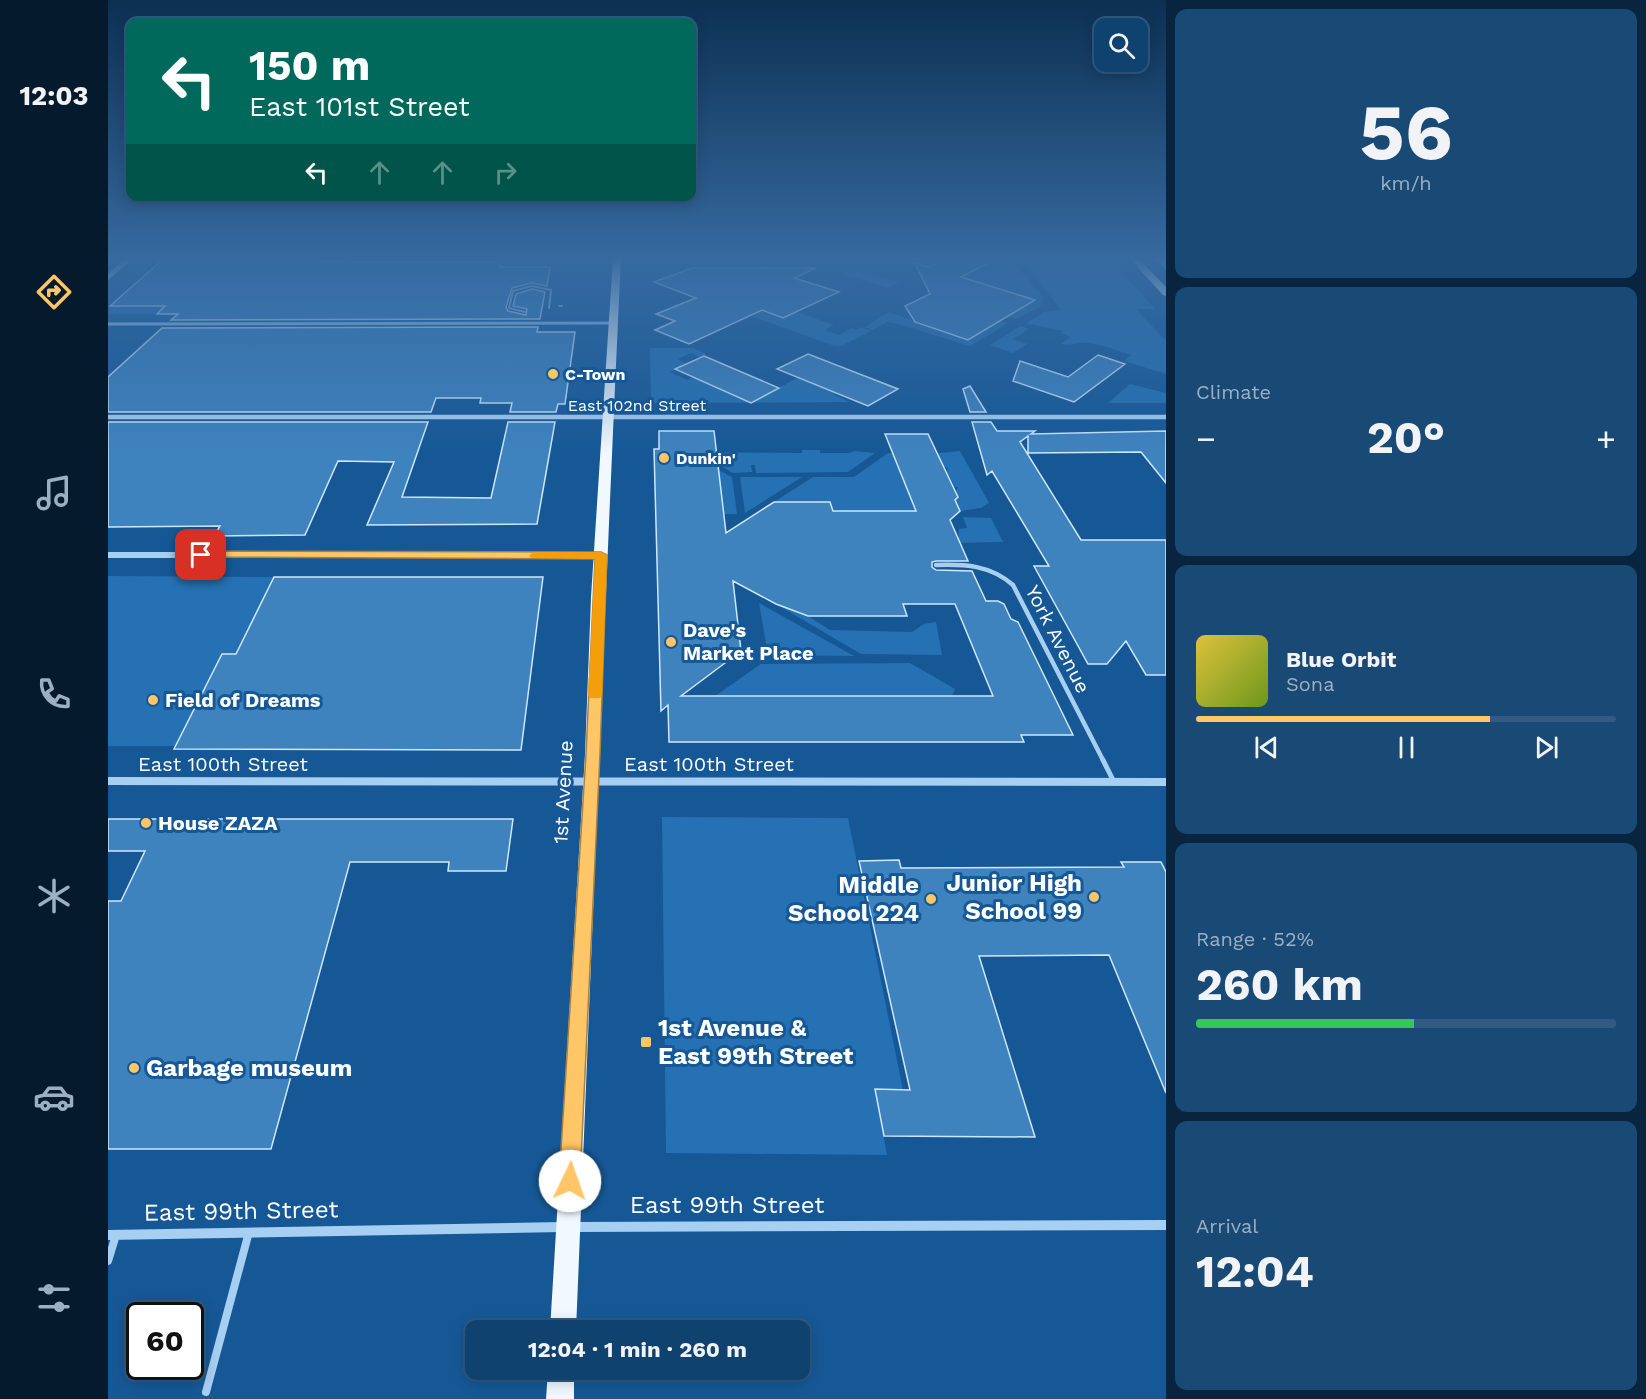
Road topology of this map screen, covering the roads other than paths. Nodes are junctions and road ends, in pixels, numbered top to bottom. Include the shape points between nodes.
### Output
1 (613, 323) joint
2 (108, 324) edge
3 (108, 417) edge
4 (609, 417) junction
5 (1166, 417) edge
6 (108, 555) edge
7 (601, 555) junction
8 (936, 565) dead end
9 (591, 779) junction
10 (108, 781) edge
11 (1114, 782) junction
12 (1166, 782) edge
13 (1166, 1225) edge
14 (567, 1227) junction
15 (249, 1232) junction
16 (112, 1235) edge
17 (108, 1261) edge
18 (563, 1320) edge
19 (561, 1380) edge
20 (206, 1392) dead end
21 (561, 1399) edge

1 - 2 street
1 - 4 main road, 1st Avenue
3 - 4 street, East 102nd Street
4 - 5 street, East 102nd Street
4 - 7 main road, 1st Avenue
6 - 7 street
7 - 9 main road, 1st Avenue
8 - 11 lane, York Avenue via 981,566 1004,576 1013,585
9 - 10 street, East 100th Street
9 - 11 street, East 100th Street
9 - 14 main road, 1st Avenue
11 - 12 street, East 100th Street
13 - 14 street, East 99th Street
14 - 15 street, East 99th Street
14 - 18 main road, 1st Avenue
15 - 16 street, East 99th Street
15 - 20 lane
16 - 17 lane
19 - 21 main road

